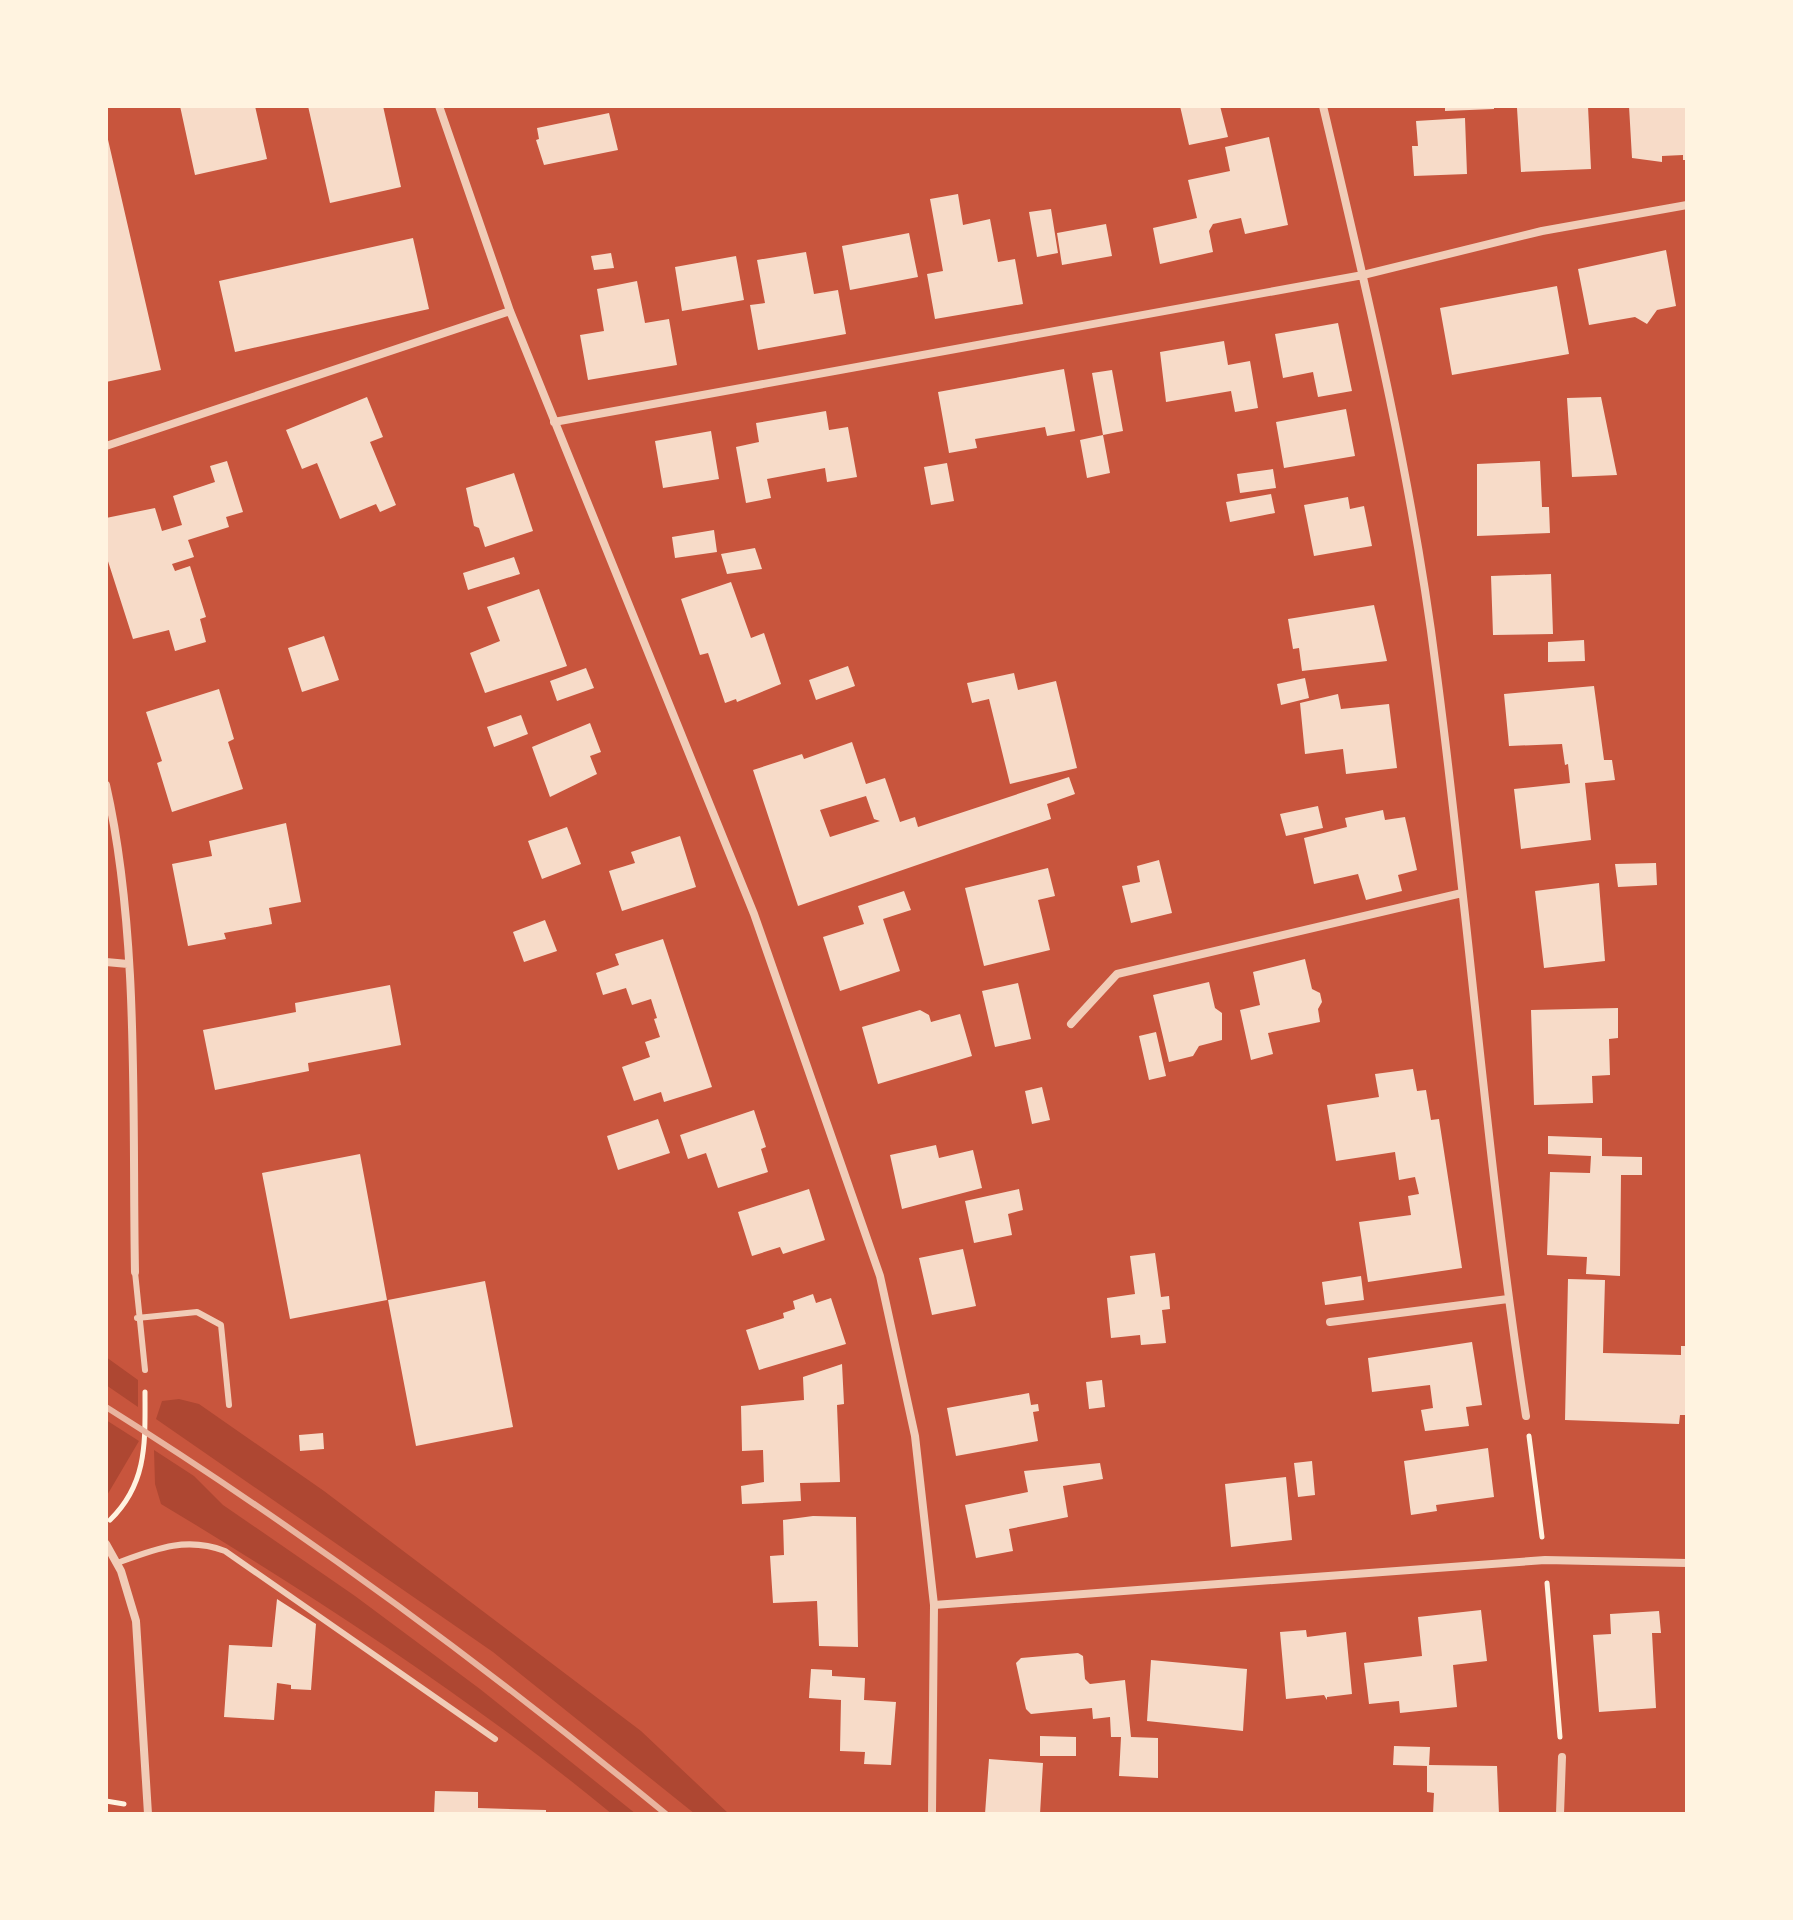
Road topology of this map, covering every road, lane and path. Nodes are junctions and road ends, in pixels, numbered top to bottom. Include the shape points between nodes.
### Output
1 (439, 106) edge
2 (1323, 106) edge
3 (1687, 205) edge
4 (1363, 275) junction
5 (510, 311) junction
6 (554, 422) junction
7 (106, 446) edge
8 (106, 785) edge
9 (1462, 893) junction
10 (106, 962) edge
11 (128, 964) junction
12 (1071, 1024) dead end
13 (135, 1272) joint
14 (1508, 1299) junction
15 (137, 1318) junction
16 (1330, 1322) dead end
17 (145, 1370) joint
18 (229, 1405) dead end
19 (1526, 1416) joint
20 (106, 1523) edge
21 (106, 1544) edge
22 (1545, 1560) junction
23 (117, 1563) junction
24 (1687, 1563) edge
25 (934, 1605) junction
26 (495, 1739) dead end
27 (1562, 1757) joint
28 (148, 1814) edge
29 (932, 1814) edge
30 (1560, 1814) edge

1 - 5 street
2 - 4 street
3 - 4 street via 1542,231
4 - 6 street
4 - 9 street via 1409,495 1436,666
5 - 6 street
5 - 7 street
6 - 25 street via 754,914 880,1276 915,1436
8 - 11 street
9 - 12 street via 1117,974
9 - 14 street
10 - 11 street
11 - 13 street
13 - 15 lane
14 - 16 street
14 - 19 street
15 - 17 lane
15 - 18 lane via 197,1312 221,1325
17 - 20 path via 145,1457 137,1484
19 - 22 path
21 - 23 street
22 - 24 street
22 - 25 street
22 - 27 path
23 - 26 lane via 185,1542 225,1551
23 - 28 street via 136,1621
25 - 29 street
27 - 30 street

